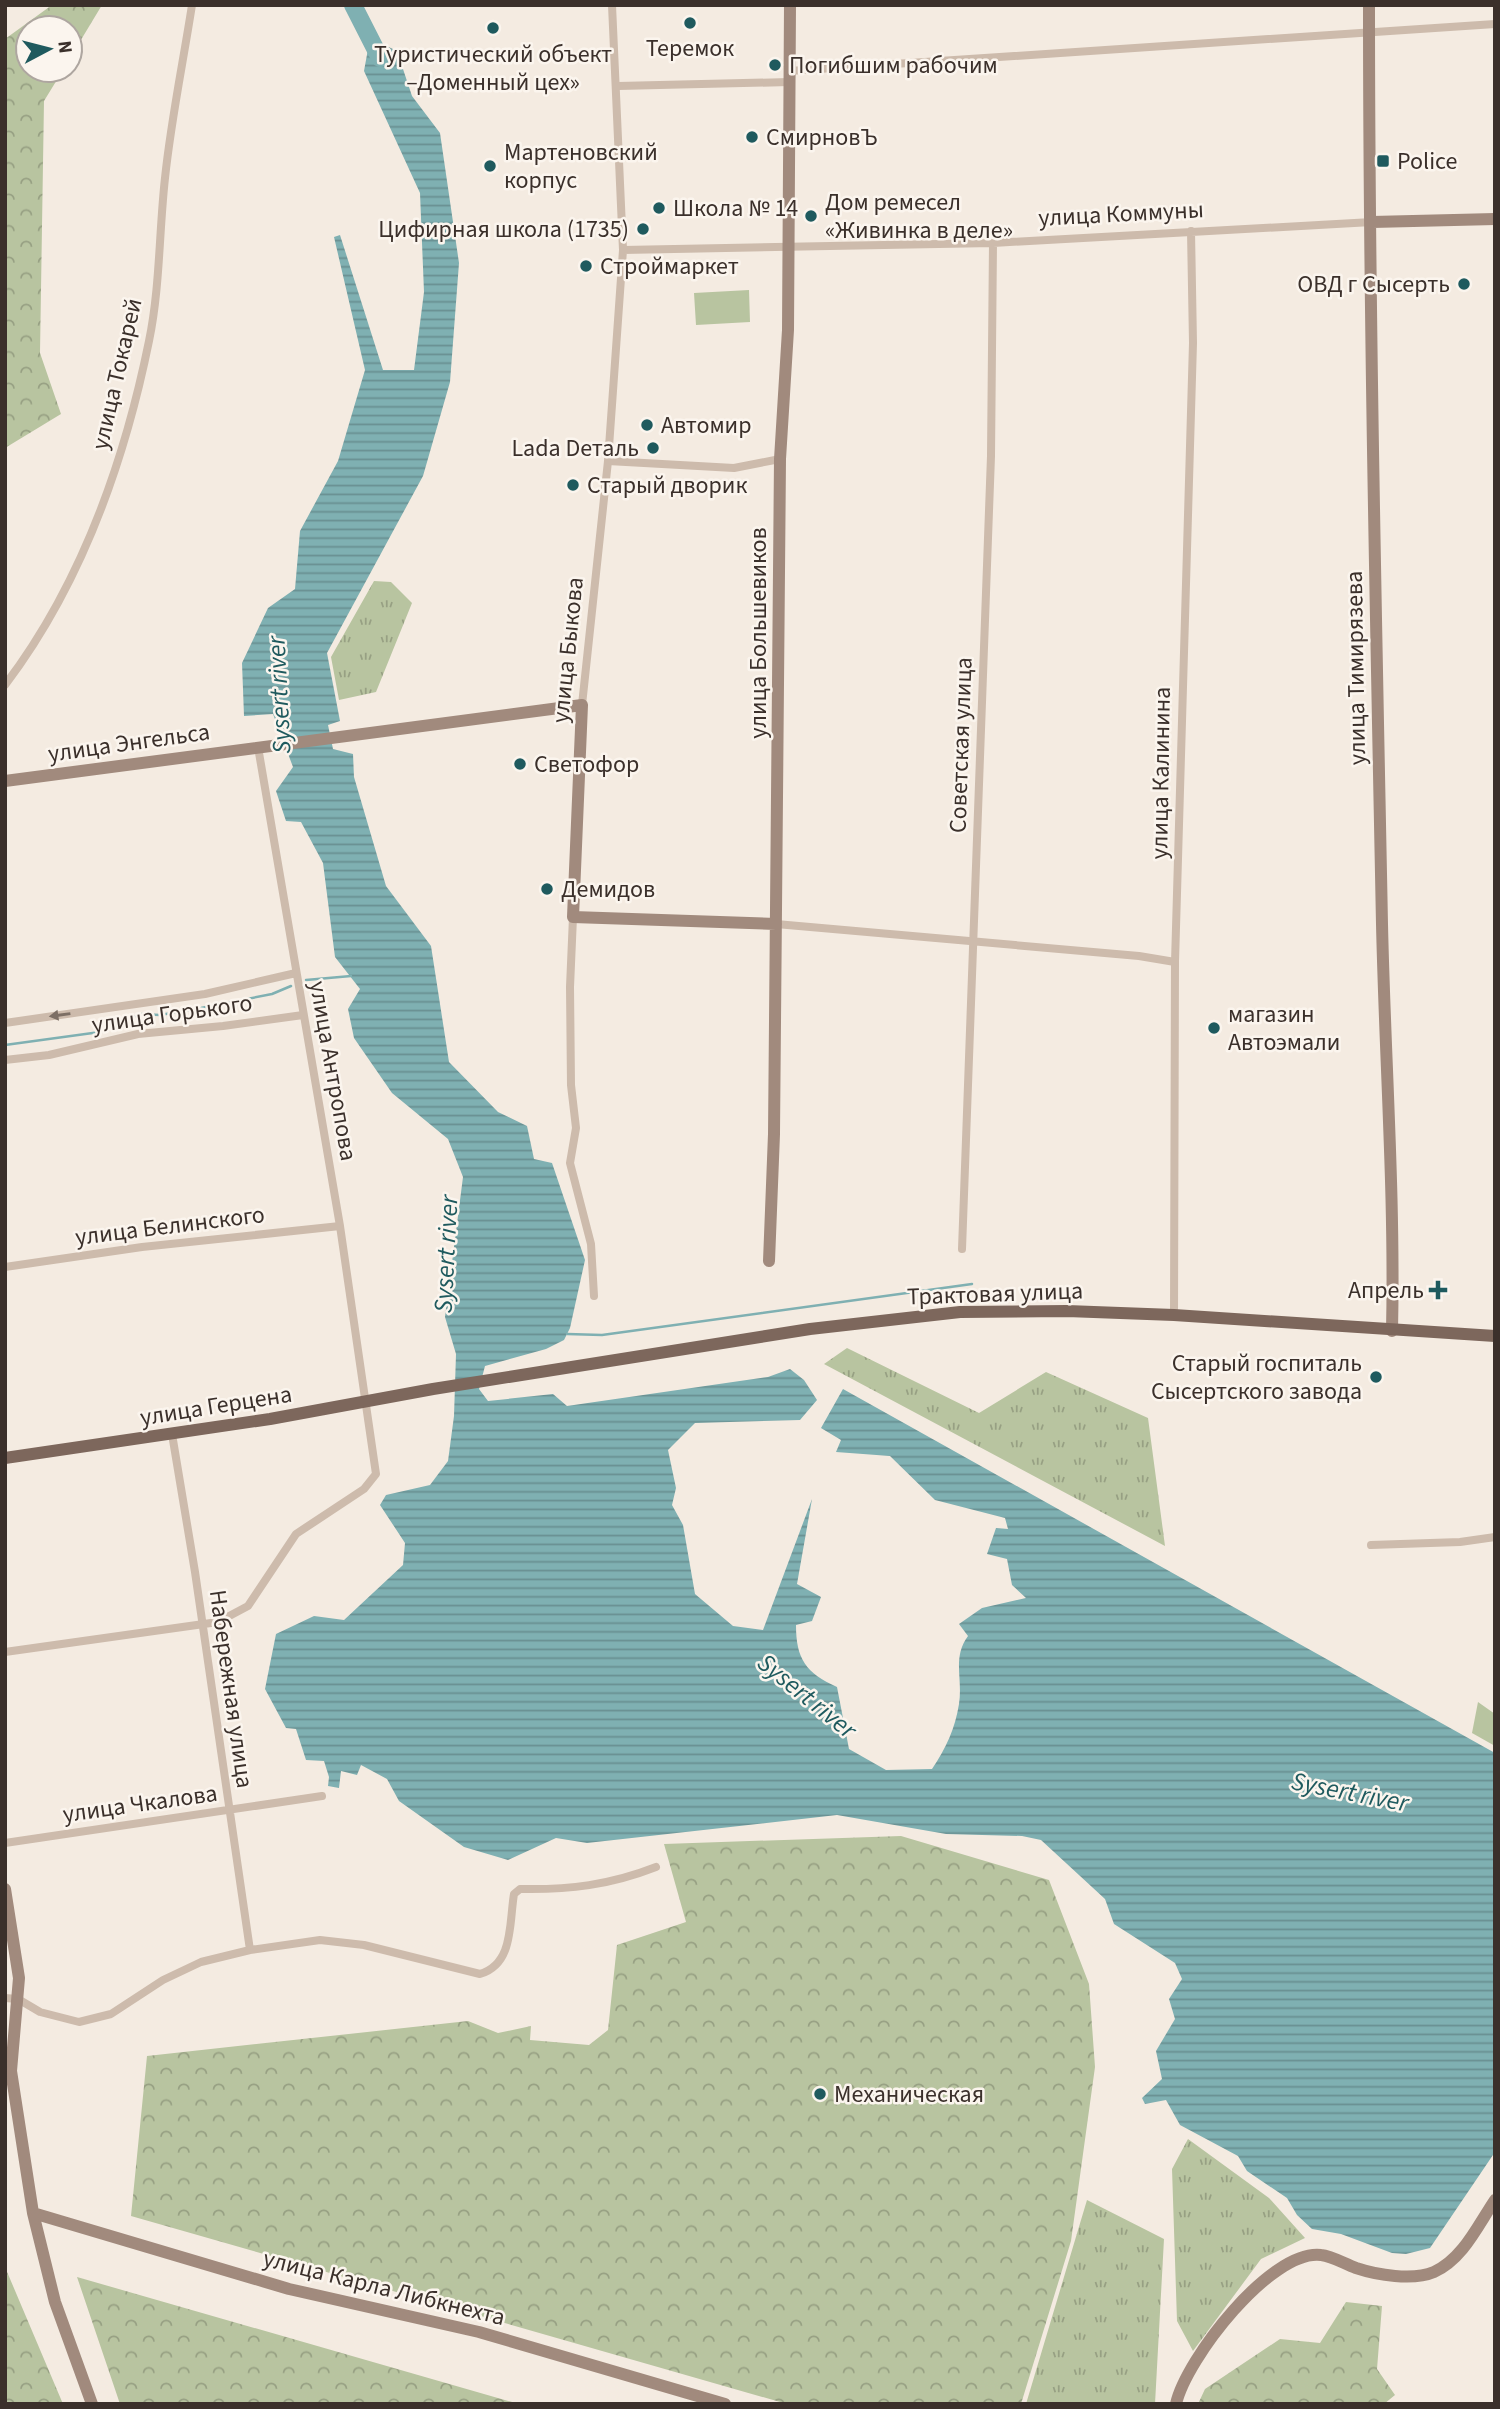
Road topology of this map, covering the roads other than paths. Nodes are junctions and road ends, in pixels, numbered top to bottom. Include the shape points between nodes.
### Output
1 (192, 5) edge
2 (612, 5) edge
3 (790, 5) edge
4 (1369, 5) edge
5 (1495, 24) edge
6 (1369, 32) junction
7 (789, 76) junction
8 (618, 86) junction
9 (1495, 219) edge
10 (1372, 222) junction
11 (1191, 231) junction
12 (993, 243) junction
13 (787, 247) junction
14 (623, 250) junction
15 (780, 459) junction
16 (608, 461) junction
17 (5, 685) edge
18 (582, 705) junction
19 (258, 747) junction
20 (5, 781) edge
21 (573, 917) junction
22 (776, 924) junction
23 (972, 940) junction
24 (1175, 962) junction
25 (296, 973) junction
26 (303, 1015) junction
27 (5, 1023) edge
28 (5, 1060) edge
29 (340, 1226) junction
30 (962, 1249) dead end
31 (769, 1261) dead end
32 (5, 1267) edge
33 (594, 1296) dead end
34 (1174, 1315) junction
35 (1392, 1331) junction
36 (1495, 1336) edge
37 (433, 1389) joint
38 (365, 1403) junction
39 (172, 1434) junction
40 (5, 1458) edge
41 (1495, 1537) edge
42 (1371, 1545) dead end
43 (203, 1624) junction
44 (5, 1652) edge
45 (322, 1796) dead end
46 (229, 1810) junction
47 (5, 1843) edge
48 (656, 1867) dead end
49 (5, 1889) edge
50 (250, 1950) junction
51 (12, 1998) edge
52 (1495, 2200) edge
53 (33, 2213) junction
54 (92, 2404) edge
55 (725, 2404) edge
56 (1176, 2404) edge

1 - 17 street, улица Токарей via 165,176 150,340 117,463 92,535 57,610
2 - 8 street, улица Быкова
3 - 7 street, улица Большевиков
4 - 6 street, улица Тимирязева
5 - 6 street
6 - 7 street
6 - 10 street, улица Тимирязева
7 - 8 street
7 - 13 street, улица Большевиков
8 - 14 street, улица Быкова
9 - 10 street, улица Коммуны
10 - 11 street, улица Коммуны
10 - 35 street, улица Тимирязева
11 - 12 street, улица Коммуны
11 - 24 street, улица Калинина via 1194,343
12 - 13 street, улица Коммуны
12 - 23 street, Советская улица via 991,456
13 - 14 street, улица Коммуны
13 - 15 street, улица Большевиков via 788,330
14 - 16 street, улица Быкова
15 - 16 street via 734,468
15 - 22 street, улица Большевиков
16 - 18 street, улица Быкова
18 - 19 street, улица Энгельса
18 - 21 street, улица Быкова
19 - 20 street, улица Энгельса
19 - 25 street, улица Антропова
21 - 22 street
21 - 33 street, улица Быкова via 570,1015 576,1128 570,1163 591,1244
22 - 23 street
22 - 31 street, улица Большевиков
23 - 24 street
23 - 30 street, Советская улица
24 - 34 street, улица Калинина
25 - 26 street, улица Антропова
25 -> 27 street, улица Горького via 205,993
26 - 28 street, улица Горького via 138,1034 49,1055
26 - 29 street, улица Антропова
29 - 32 street, улица Белинского
29 - 38 street, улица Антропова
34 - 35 main road, Трактовая улица
34 - 37 main road, Трактовая улица via 960,1312 799,1331
35 - 36 main road, Трактовая улица
37 - 38 main road, улица Герцена
38 - 39 main road, улица Герцена
38 - 43 street, улица Антропова via 376,1474 364,1489 296,1534 248,1606 218,1622
39 - 40 main road, улица Герцена
39 - 43 street, Набережная улица
41 - 42 street
43 - 44 street
43 - 46 street, Набережная улица
45 - 46 street, улица Чкалова
46 - 47 street, улица Чкалова
46 - 50 street, Набережная улица
48 - 50 street via 616,1882 520,1889 514,1894 509,1939 493,1970 480,1974 320,1940
49 - 51 street via 19,1978
50 - 51 street via 201,1962 111,2014 79,2022 40,2012
51 - 53 street via 10,2071
52 - 56 street via 1461,2252 1433,2272 1403,2276 1360,2269 1321,2255 1286,2263 1227,2316 1185,2381
53 - 54 street via 55,2302
53 - 55 street, улица Карла Либкнехта via 289,2289 479,2332

